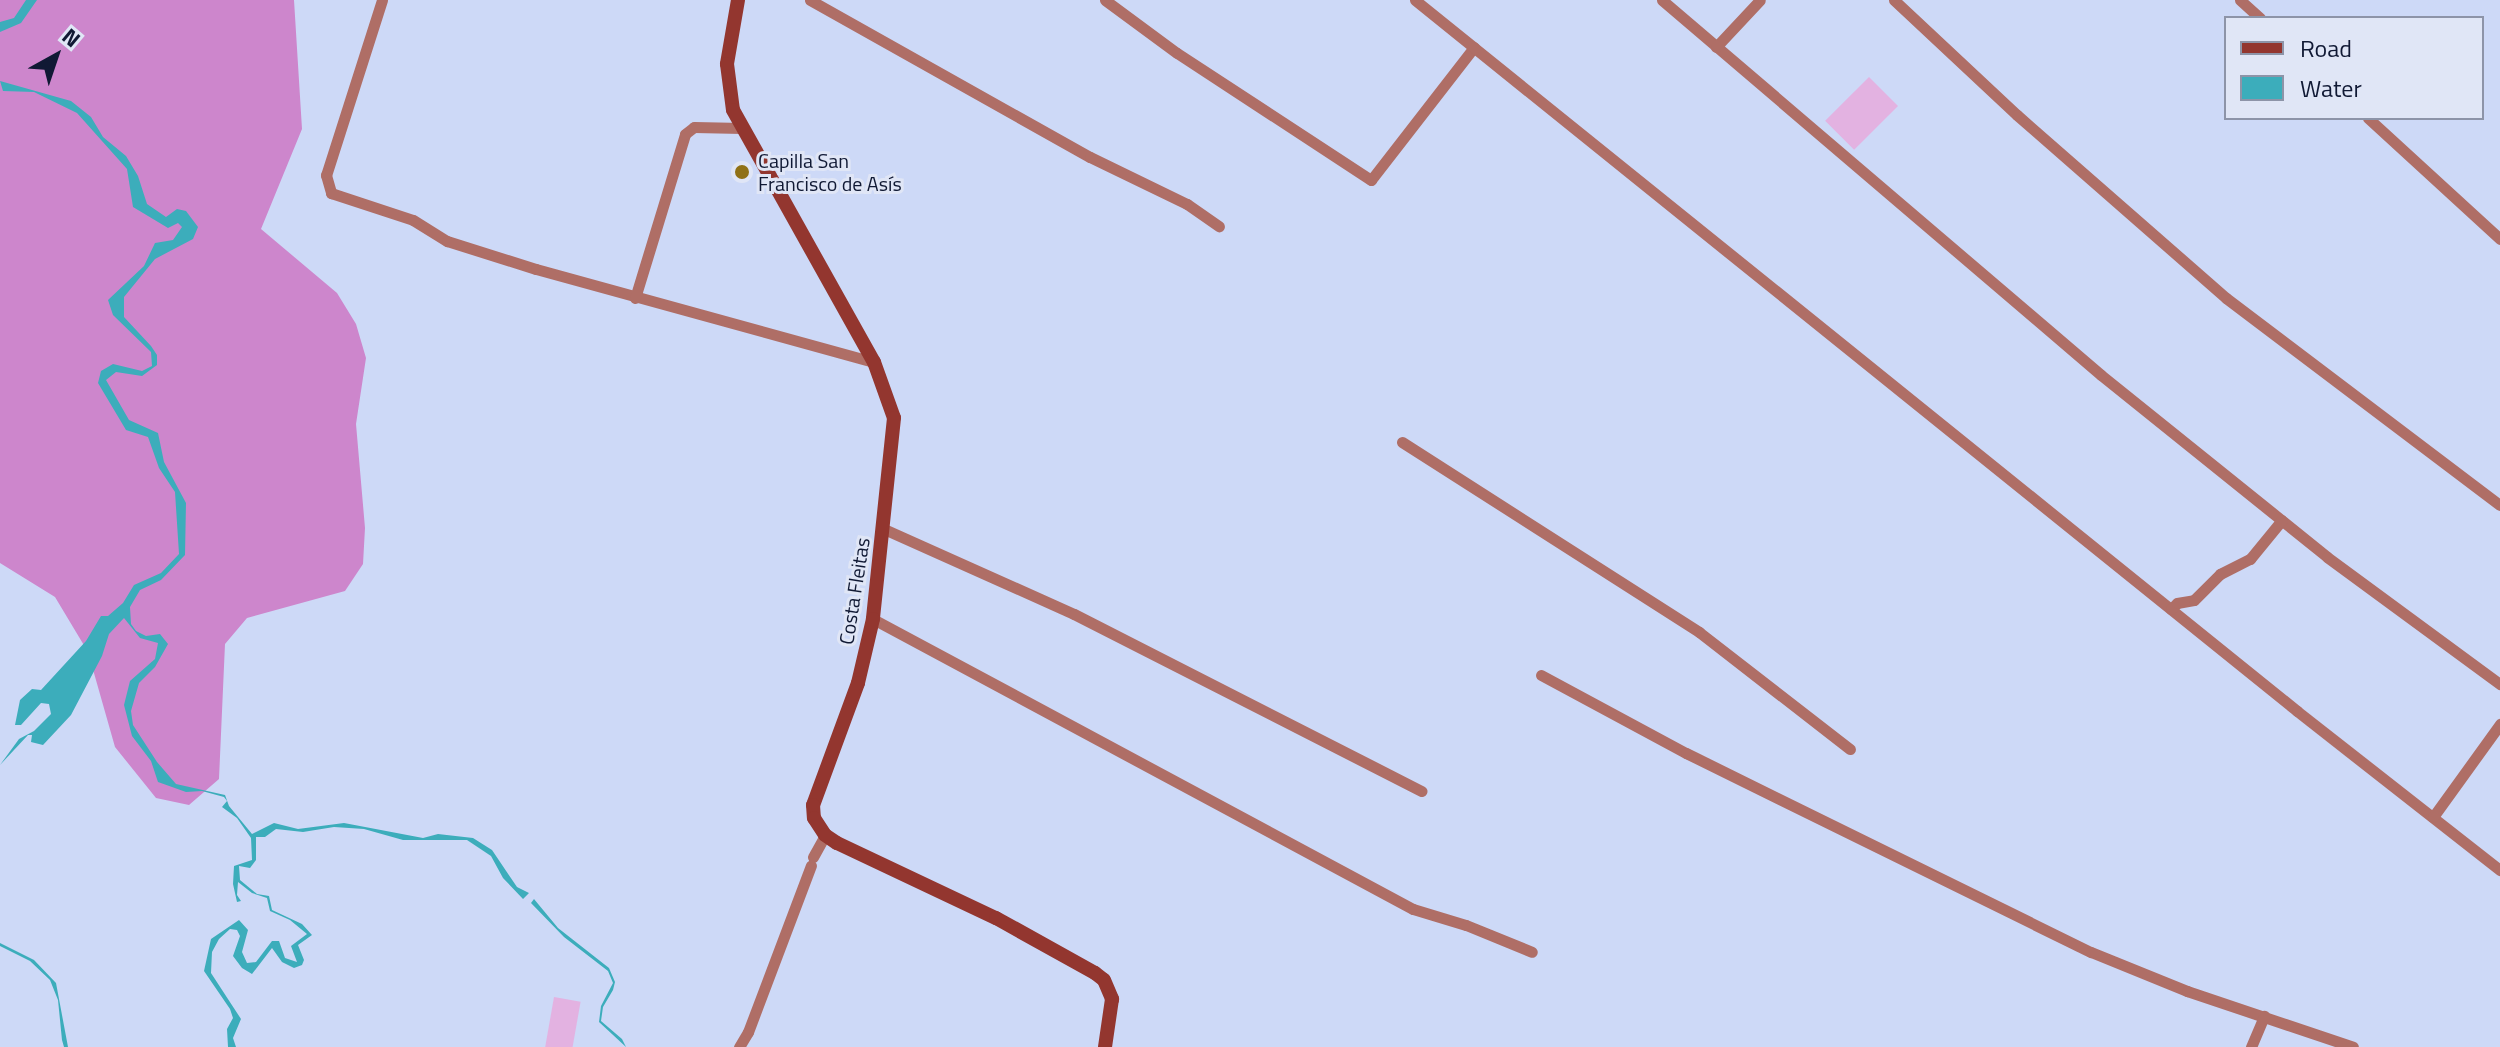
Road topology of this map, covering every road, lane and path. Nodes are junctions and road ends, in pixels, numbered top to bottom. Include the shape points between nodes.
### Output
1 (382, 0) edge
2 (738, 0) edge
3 (810, 0) edge
4 (1105, 0) edge
5 (1415, 0) edge
6 (1662, 0) edge
7 (1760, 0) edge
8 (1894, 0) edge
9 (2240, 0) edge
10 (2258, 16) edge
11 (1474, 47) junction
12 (1716, 47) junction
13 (2370, 120) edge
14 (742, 128) junction
15 (1219, 226) dead end
16 (2500, 239) edge
17 (635, 298) junction
18 (874, 362) junction
19 (1402, 442) dead end
20 (2500, 505) edge
21 (2282, 520) junction
22 (884, 529) junction
23 (2171, 609) junction
24 (873, 619) junction
25 (1541, 675) dead end
26 (2500, 684) edge
27 (2500, 724) edge
28 (1850, 749) dead end
29 (1421, 791) dead end
30 (2433, 817) junction
31 (825, 835) junction
32 (2500, 870) edge
33 (1532, 952) dead end
34 (2264, 1016) junction
35 (739, 1047) edge
36 (1105, 1047) edge
37 (2251, 1047) edge
38 (2353, 1047) edge

1 - 17 street via 326,175 331,193 413,220 447,241
2 - 14 main road, Costa Fleitas via 727,78
3 - 15 street
4 - 11 street via 1371,180
5 - 11 street
6 - 12 street
7 - 12 street
8 - 20 street via 2226,298
9 - 10 street
11 - 23 street
12 - 21 street via 2101,375
13 - 16 street
14 - 17 street via 694,127 685,134
14 - 18 main road, Costa Fleitas
17 - 18 street
18 - 22 main road, Costa Fleitas via 894,418
19 - 28 street via 1699,632
21 - 23 street via 2250,559 2220,574 2194,600
21 - 26 street
22 - 24 main road, Costa Fleitas
22 - 29 street via 1074,614
23 - 30 street
24 - 31 main road, Costa Fleitas via 858,683 813,805
24 - 33 street via 1413,909
25 - 34 street via 1686,753 2091,952
27 - 30 street
30 - 32 street
31 - 35 street
31 - 36 main road via 1095,973 1112,999
34 - 37 street
34 - 38 street

